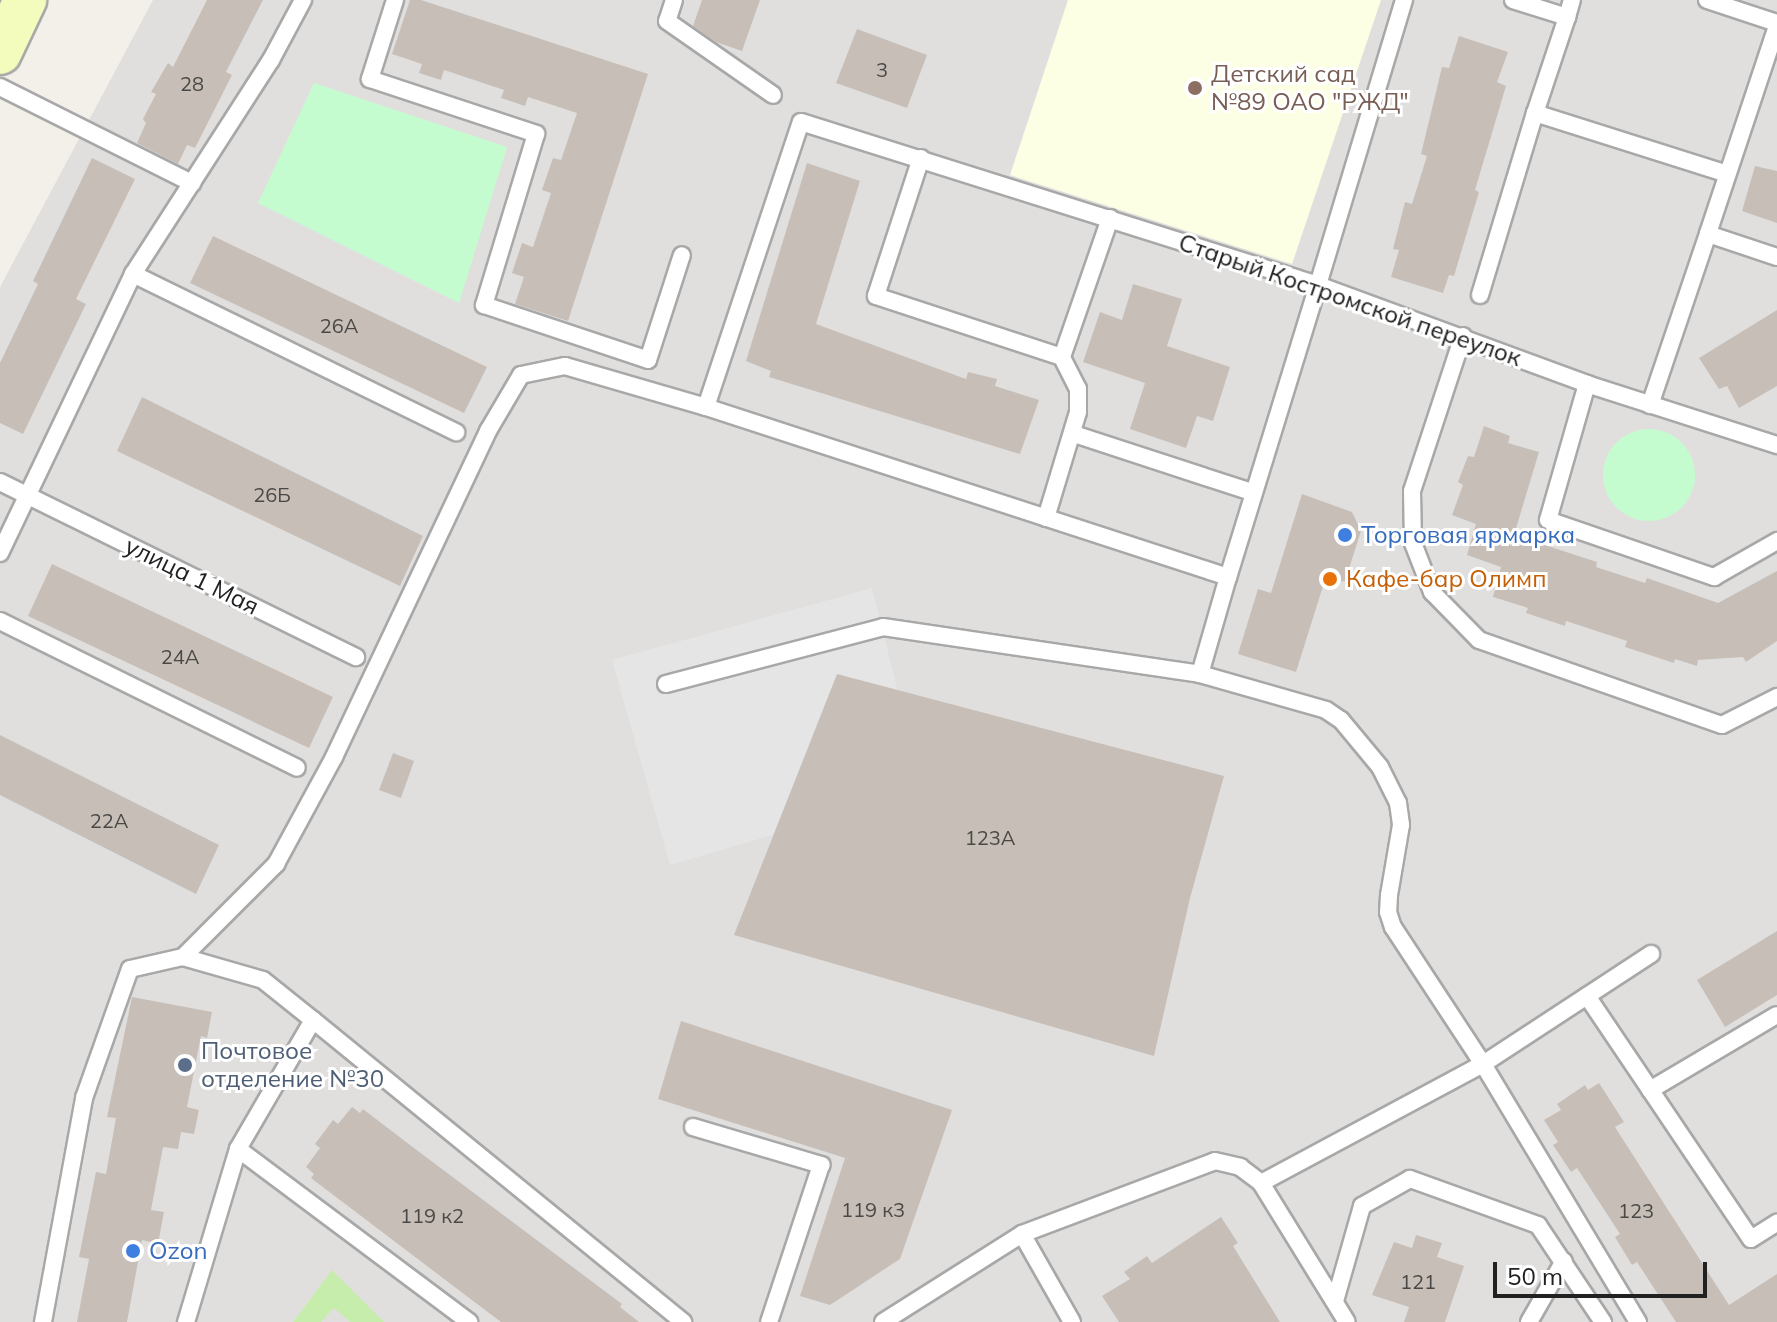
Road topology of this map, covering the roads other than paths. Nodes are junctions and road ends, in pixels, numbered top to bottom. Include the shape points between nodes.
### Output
1 (25, 0) edge
2 (303, 0) edge
3 (395, 0) edge
4 (674, 0) edge
5 (1404, 0) edge
6 (1513, 0) edge
7 (1707, 0) edge
8 (1569, 8) edge
9 (1777, 24) edge
10 (0, 53) edge
11 (0, 87) edge
12 (773, 95) dead end
13 (1535, 113) junction
14 (921, 158) junction
15 (1727, 174) junction
16 (192, 183) junction
17 (1110, 218) junction
18 (1708, 234) junction
19 (682, 255) dead end
20 (1777, 257) edge
21 (133, 274) junction
22 (1318, 285) junction
23 (1480, 295) dead end
24 (1463, 336) junction
25 (1062, 357) junction
26 (1587, 384) junction
27 (1650, 405) junction
28 (706, 407) junction
29 (456, 432) dead end
30 (1074, 434) junction
31 (1777, 445) edge
32 (0, 482) edge
33 (1254, 493) junction
34 (27, 495) junction
35 (1046, 518) junction
36 (1777, 541) edge
37 (0, 553) edge
38 (1228, 577) junction
39 (0, 621) edge
40 (356, 657) dead end
41 (1200, 674) junction
42 (666, 684) dead end
43 (1777, 697) edge
44 (297, 768) dead end
45 (1651, 954) dead end
46 (183, 957) junction
47 (1587, 996) junction
48 (1777, 1015) edge
49 (313, 1020) junction
50 (1483, 1064) junction
51 (1650, 1090) junction
52 (693, 1127) dead end
53 (238, 1149) junction
54 (1261, 1183) junction
55 (1777, 1223) edge
56 (1022, 1234) junction
57 (1564, 1261) junction
58 (1335, 1301) junction
59 (43, 1322) edge
60 (186, 1322) edge
61 (469, 1322) edge
62 (683, 1322) edge
63 (769, 1322) edge
64 (883, 1322) edge
65 (1072, 1322) edge
66 (1347, 1322) edge
67 (1529, 1322) edge
68 (1603, 1322) edge
69 (1638, 1322) edge

1 - 10 main road
2 - 16 lane
3 - 19 lane via 370,79 536,134 484,305 648,360
4 - 12 lane via 667,21
5 - 22 lane
6 - 8 lane
7 - 9 lane
8 - 13 lane
9 - 15 lane
11 - 16 lane
13 - 15 lane
13 - 23 lane
14 - 17 lane, Старый Костромской переулок
14 - 25 lane via 876,296
14 - 28 lane, Старый Костромской переулок via 801,122
15 - 18 lane
16 - 21 lane
17 - 22 lane, Старый Костромской переулок
17 - 25 lane
18 - 20 lane
18 - 27 lane
21 - 29 lane
21 - 34 lane
22 - 24 lane, Старый Костромской переулок
22 - 33 lane
24 - 26 lane, Старый Костромской переулок
24 - 43 lane via 1412,491 1413,543 1432,592 1479,640 1722,725
25 - 30 lane via 1078,389
26 - 27 lane, Старый Костромской переулок
26 - 36 lane via 1548,520 1714,577
27 - 31 lane, Старый Костромской переулок
28 - 35 lane
28 - 46 lane via 565,366 521,375 488,431 334,757 276,864
30 - 33 lane
30 - 35 lane
32 - 34 lane, улица 1 Мая
33 - 38 lane
34 - 37 lane
34 - 40 lane, улица 1 Мая
35 - 38 lane
38 - 41 lane
39 - 44 lane
41 - 42 lane via 883,627
41 - 50 lane via 1326,710 1341,720 1380,767 1398,803 1401,825 1389,895 1393,927
45 - 47 lane
46 - 49 lane via 263,980
46 - 59 lane via 130,969 84,1098
47 - 50 lane
47 - 51 lane
48 - 51 lane
49 - 53 lane
49 - 62 lane
50 - 54 lane
50 - 69 lane
51 - 55 lane via 1751,1239
52 - 63 lane via 821,1165
53 - 60 lane
53 - 61 lane
54 - 56 lane via 1240,1167 1215,1161
54 - 58 lane
56 - 64 lane
56 - 65 lane
57 - 58 lane via 1538,1225 1410,1179 1362,1206
57 - 67 lane
57 - 68 lane
58 - 66 lane

